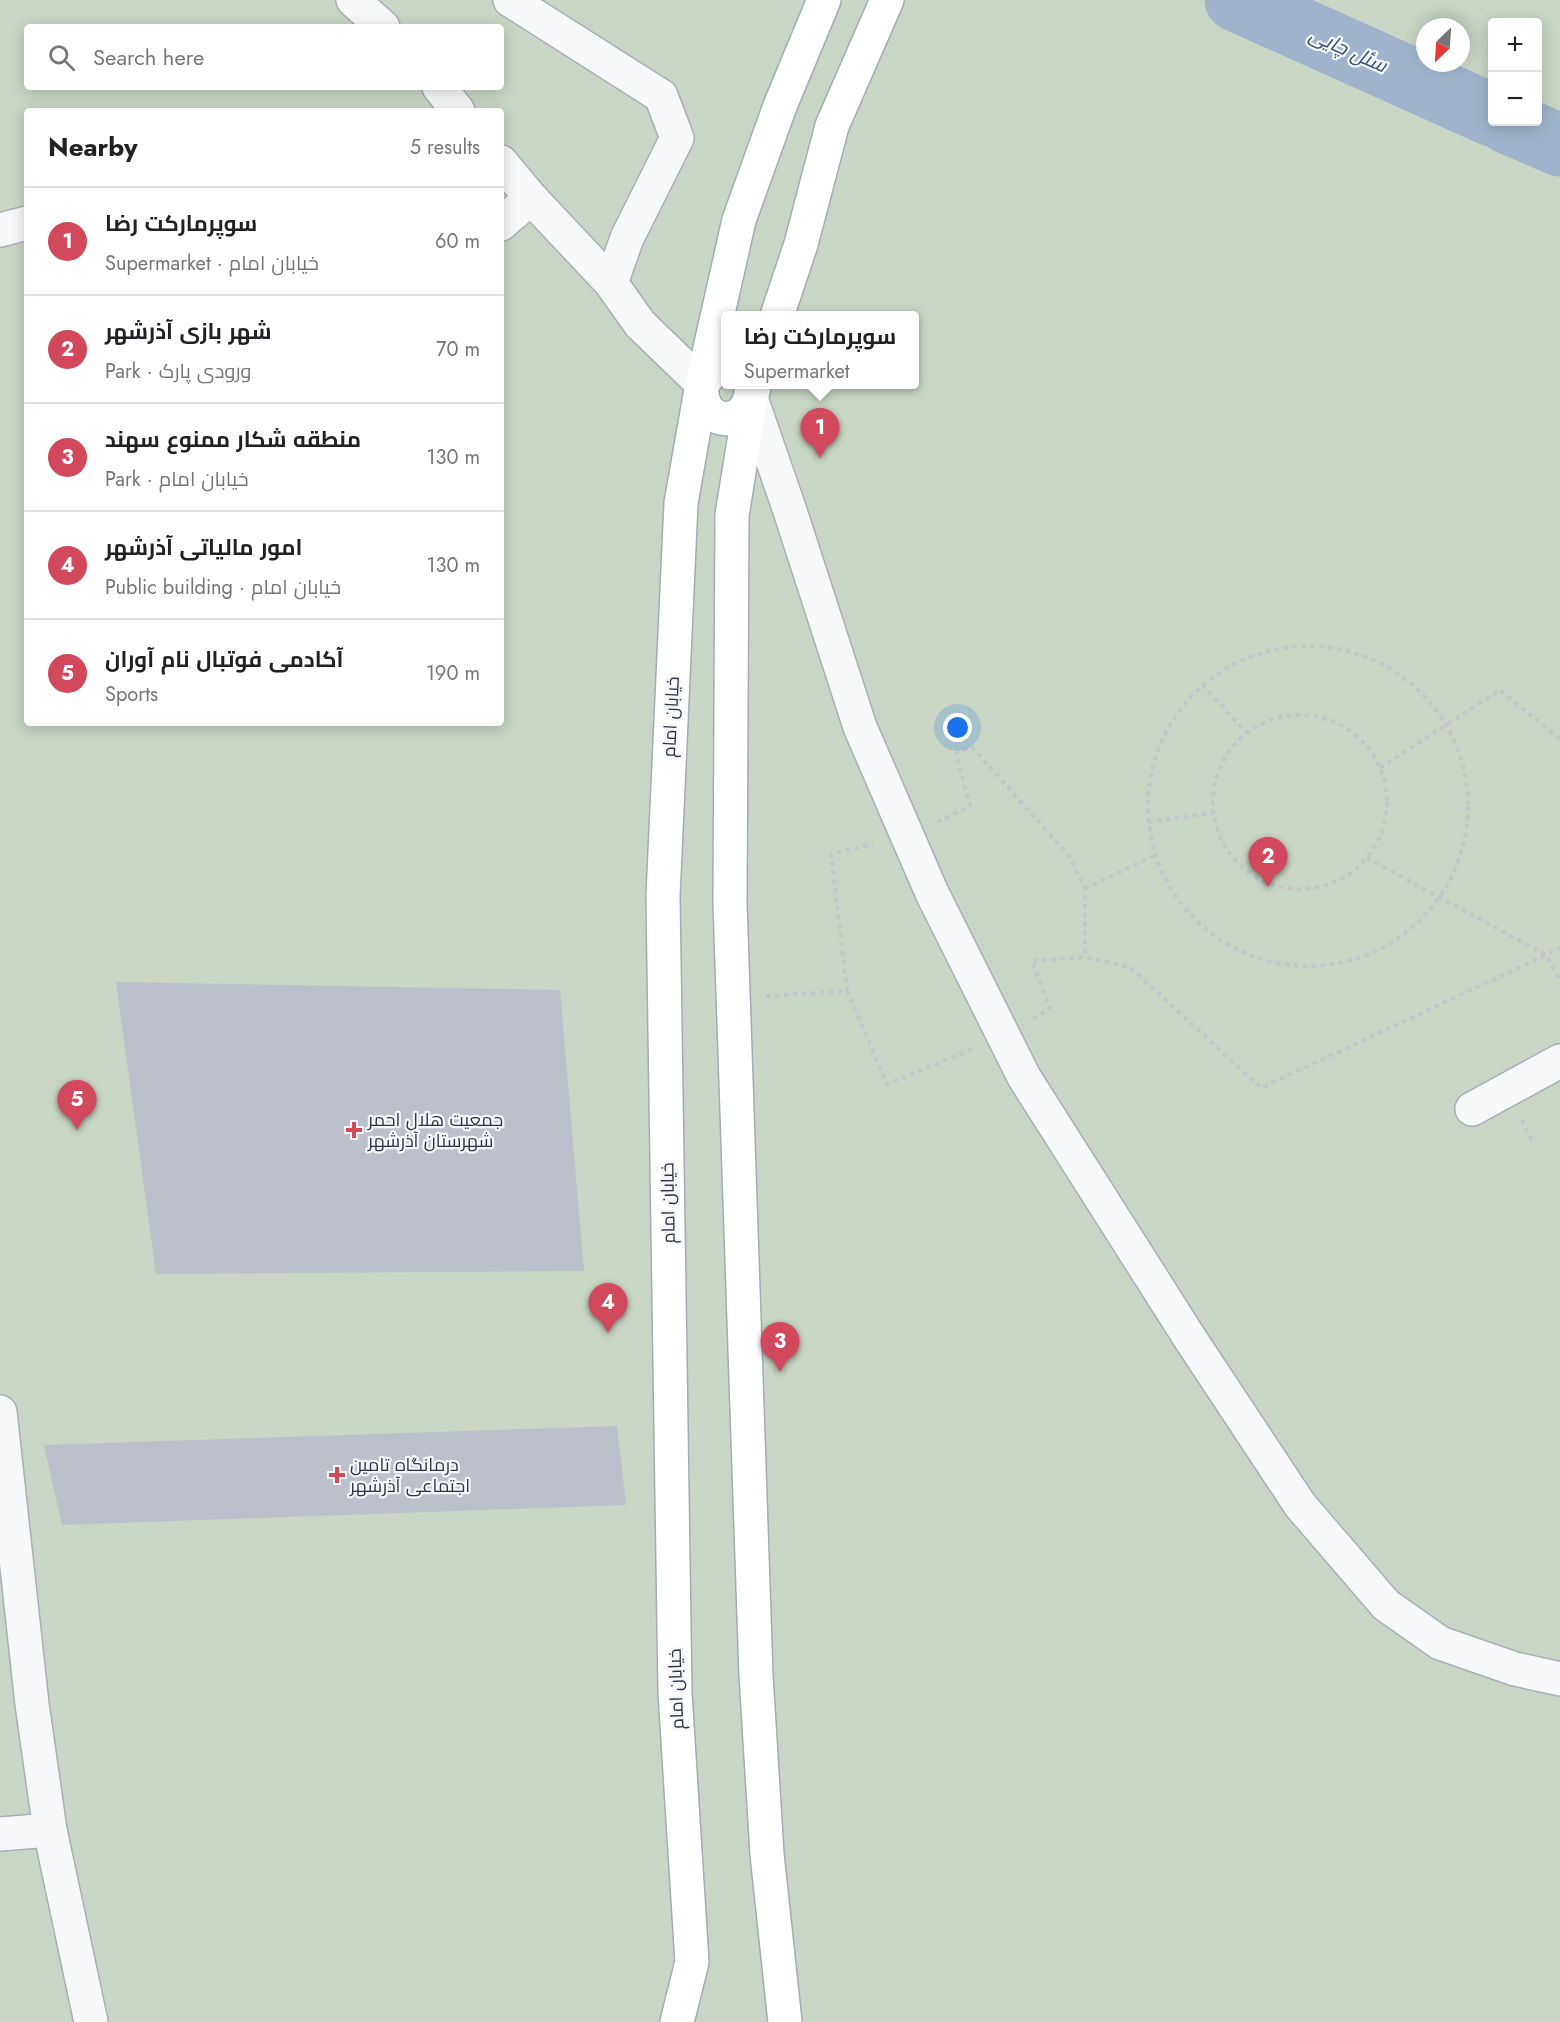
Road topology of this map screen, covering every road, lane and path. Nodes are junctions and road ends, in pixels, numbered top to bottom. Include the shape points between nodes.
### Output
1 (353, 0) edge
2 (510, 0) edge
3 (825, 0) edge
4 (887, 0) edge
5 (380, 24) edge
6 (504, 166) edge
7 (531, 198) junction
8 (504, 221) edge
9 (24, 224) edge
10 (0, 230) edge
11 (610, 283) junction
12 (724, 311) edge
13 (778, 311) edge
14 (721, 332) edge
15 (714, 376) edge
16 (752, 389) edge
17 (790, 510) junction
18 (732, 515) junction
19 (1202, 686) junction
20 (1446, 724) junction
21 (1246, 732) junction
22 (1560, 739) edge
23 (1380, 768) junction
24 (1213, 813) junction
25 (1148, 822) junction
26 (907, 836) junction
27 (1155, 855) junction
28 (1367, 858) junction
29 (1085, 889) junction
30 (1440, 898) junction
31 (1560, 948) edge
32 (1546, 954) junction
33 (1084, 957) junction
34 (1560, 980) edge
35 (847, 991) junction
36 (733, 998) junction
37 (1004, 1036) junction
38 (1560, 1061) edge
39 (1472, 1109) dead end
40 (0, 1412) edge
41 (1560, 1679) edge
42 (50, 1830) junction
43 (0, 1833) edge
44 (91, 2022) edge
45 (677, 2022) edge
46 (785, 2022) edge

1 - 5 street
2 - 11 street via 661,96 677,138 627,238
3 - 12 main road, خیابان امام via 780,106 739,220
4 - 13 main road via 832,126 801,244
6 - 7 street
7 - 8 street
7 - 11 street
9 - 10 street
11 - 15 street via 640,324
14 - 15 main road, خیابان امام
15 - 16 main road via 701,400 718,417 742,413
15 - 45 main road, خیابان امام via 681,503 663,896 675,1693 692,1962
16 - 17 street
16 - 18 main road
17 - 18 street via 765,490 744,493
17 - 26 street via 860,727
18 - 36 main road via 729,903
19 - 20 path via 1241,660 1286,647 1333,648 1378,662 1417,687
19 - 21 path
19 - 25 path via 1177,714 1158,747 1149,784
20 - 22 path via 1500,690
20 - 23 path
20 - 30 path via 1464,766 1469,812 1461,857
21 - 23 path via 1273,719 1304,714 1333,721 1359,737
21 - 24 path via 1226,754 1214,783
23 - 28 path via 1386,783 1387,810 1381,835
24 - 25 path
24 - 28 path via 1222,842 1240,866 1266,883 1296,890 1323,886 1347,876
25 - 27 path
26 - 29 path via 970,806 956,753 972,747 1069,856
26 - 35 path via 831,854
26 - 37 street
27 - 29 path
27 - 30 path via 1179,901 1215,936 1260,959 1310,966 1360,958 1405,935
28 - 30 path
29 - 33 path
30 - 32 path
31 - 32 path
32 - 33 path via 1261,1088 1130,967
32 - 34 path
33 - 37 path via 1032,961 1050,1008
35 - 36 path
35 - 37 path via 887,1084
36 - 46 main road via 756,1675 767,1854
37 - 41 street via 1024,1077 1300,1505 1386,1605 1440,1643 1515,1670
38 - 39 street
40 - 42 street
42 - 43 street
42 - 44 street

